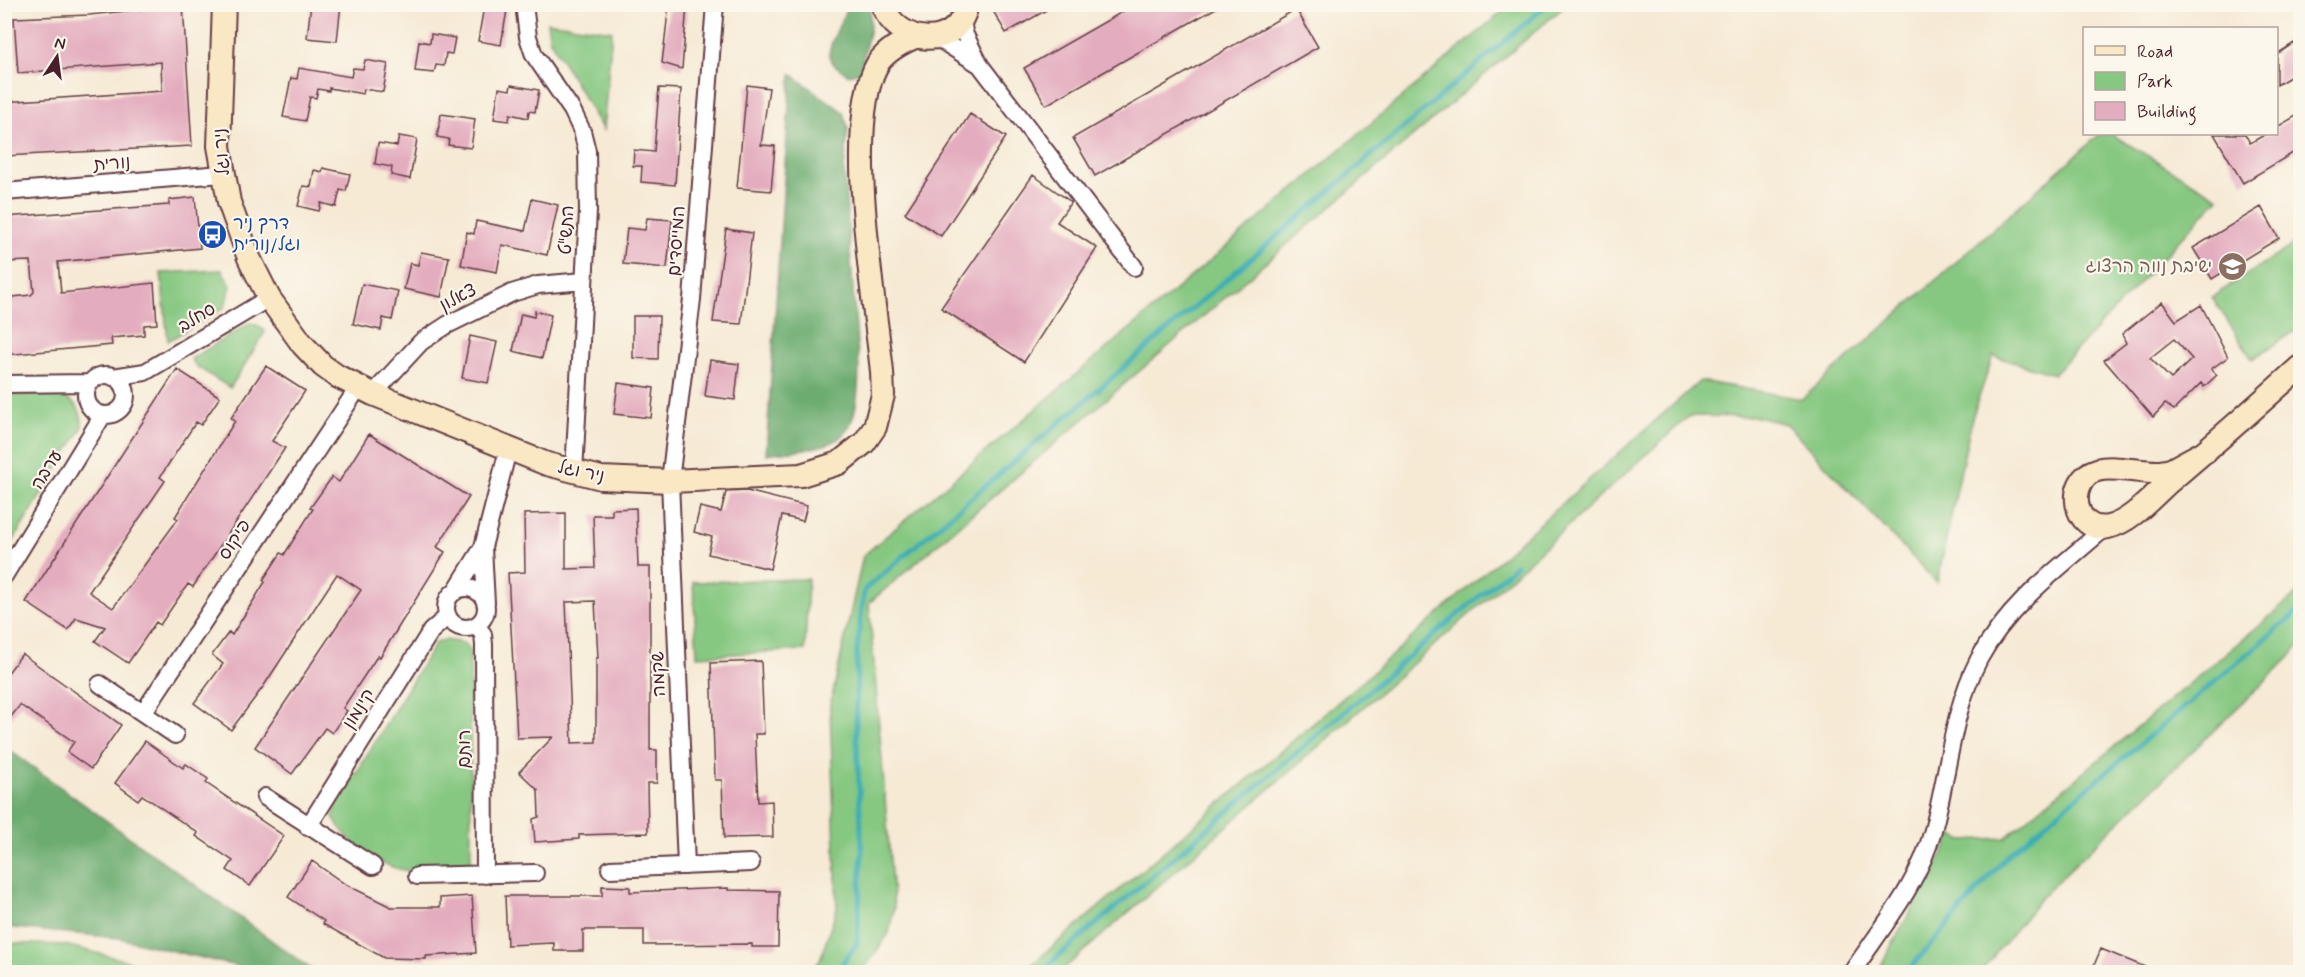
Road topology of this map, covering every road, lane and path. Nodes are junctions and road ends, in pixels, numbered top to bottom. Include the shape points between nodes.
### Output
1 (224, 4) edge
2 (524, 4) edge
3 (714, 4) edge
4 (883, 9) edge
5 (964, 11) edge
6 (925, 37) junction
7 (980, 65) junction
8 (875, 73) junction
9 (222, 174) junction
10 (4, 192) edge
11 (1134, 267) dead end
12 (584, 281) junction
13 (269, 298) junction
14 (2301, 368) edge
15 (145, 372) junction
16 (113, 377) junction
17 (90, 383) junction
18 (4, 384) edge
19 (366, 391) junction
20 (125, 397) junction
21 (103, 415) junction
22 (508, 450) junction
23 (2206, 451) junction
24 (574, 472) junction
25 (670, 481) junction
26 (2105, 528) junction
27 (483, 548) junction
28 (4, 576) edge
29 (455, 592) junction
30 (486, 603) junction
31 (448, 616) junction
32 (476, 626) junction
33 (100, 684) dead end
34 (143, 713) junction
35 (175, 735) dead end
36 (265, 797) dead end
37 (308, 827) junction
38 (751, 863) dead end
39 (373, 866) dead end
40 (686, 866) junction
41 (610, 869) dead end
42 (535, 873) dead end
43 (485, 875) junction
44 (417, 876) dead end
45 (1852, 972) edge

1 - 9 street, ניר וגל via 219,146
2 - 12 street, התש"ט via 534,54 572,110 587,151
3 - 25 street, המייסדים via 692,299
4 - 6 street via 896,28
4 - 8 street, ניר וגל
5 - 6 street, ניר וגל via 949,31
5 - 7 street via 964,33
6 - 7 street
6 - 8 street, ניר וגל via 884,55
7 - 11 street
8 - 25 street, ניר וגל via 866,107 862,157 882,372 883,395 875,426 852,454 821,470 801,475
9 - 10 street, נורית
9 - 13 street, ניר וגל via 245,249
12 - 19 street, צאלון via 538,285 512,293 447,325 420,342
12 - 24 street, התש"ט
13 - 15 street, סחלב
13 - 19 street, ניר וגל via 323,366
14 - 23 street
15 - 16 street, סחלב
15 - 20 street, סחלב
16 - 17 street via 101,376
16 - 20 street via 123,385
17 - 18 street
17 - 21 street via 87,403
19 - 22 street, ניר וגל
19 - 34 street, פיקוס
20 - 21 street via 120,409
21 - 28 street, ערבה
22 - 24 street, ניר וגל
22 - 27 street
23 - 26 street via 2137,510
23 - 26 street via 2171,470 2144,473 2109,469 2087,476 2079,486 2077,510 2092,525
24 - 25 street, ניר וגל via 600,478
25 - 40 street, שקמה
26 - 45 street via 2030,594 1994,635 1980,658 1957,716 1925,856 1894,913
27 - 29 street
27 - 30 street
29 - 30 street via 473,590
29 - 31 street via 447,603
30 - 32 street via 485,616
31 - 32 street via 457,626
31 - 37 street, קינמון via 431,631
32 - 43 street, רותם via 483,634 484,645
33 - 34 street
34 - 35 street
36 - 37 street
37 - 39 street
38 - 40 street
40 - 41 street
42 - 43 street
43 - 44 street

